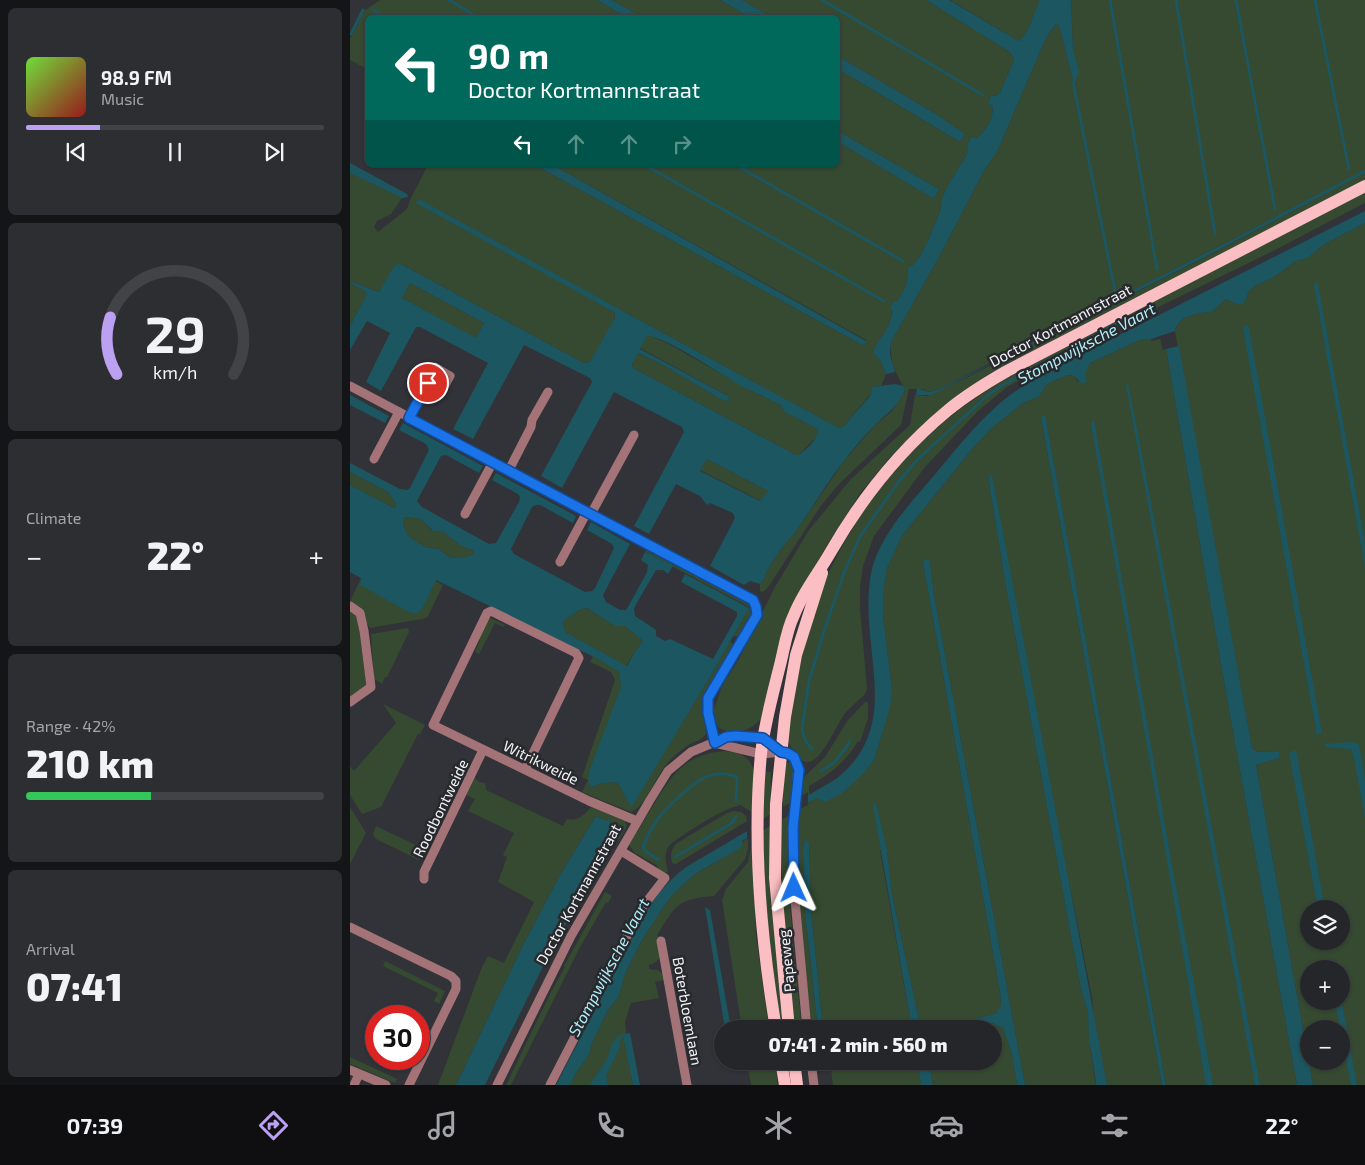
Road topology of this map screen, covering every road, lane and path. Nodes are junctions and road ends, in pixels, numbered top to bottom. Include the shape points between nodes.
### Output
1 (1365, 186) edge
2 (435, 368) dead end
3 (350, 386) edge
4 (548, 392) dead end
5 (399, 412) junction
6 (409, 418) junction
7 (634, 434) dead end
8 (374, 459) dead end
9 (492, 462) junction
10 (509, 470) junction
11 (589, 513) junction
12 (464, 514) dead end
13 (826, 561) junction
14 (560, 562) dead end
15 (350, 606) edge
16 (350, 702) edge
17 (763, 738) junction
18 (715, 743) junction
19 (484, 750) junction
20 (781, 752) junction
21 (761, 754) junction
22 (525, 770) junction
23 (638, 821) junction
24 (621, 851) junction
25 (424, 879) dead end
26 (350, 927) edge
27 (661, 941) dead end
28 (775, 1020) edge
29 (788, 1020) edge
30 (806, 1020) edge
31 (782, 1070) edge
32 (795, 1070) edge
33 (812, 1070) edge
34 (354, 1072) edge
35 (354, 1085) edge
36 (386, 1085) edge
37 (409, 1085) edge
38 (498, 1085) edge
39 (550, 1085) edge
40 (687, 1085) edge
41 (785, 1085) edge
42 (797, 1085) edge
43 (814, 1085) edge

1 - 13 main road, Doctor Kortmannstraat via 1006,371 976,390 941,416 890,467 855,513
2 - 6 street via 450,376 442,390 428,383
3 - 5 street
4 - 10 street
5 - 6 street
5 - 8 street
6 - 9 street
7 - 11 street
9 - 10 street
9 - 12 street
10 - 11 street
11 - 14 street
11 - 18 street via 753,600 757,615 708,698
13 - 17 main road, Doctor Kortmannstraat via 805,590 793,616
13 - 20 main road, Doctor Kortmannstraat via 796,654
15 - 16 street via 360,613 371,686
17 - 18 street, Doctor Kortmannstraat via 735,736
17 - 20 street
17 - 21 main road, Doctor Kortmannstraat
18 - 21 street
18 - 23 street, Doctor Kortmannstraat via 691,752 668,771
19 - 22 street, Witrikweide
19 - 22 street, Witrikweide via 433,725 487,613 491,611 576,653 579,658
19 - 25 street, Roodbontweide via 424,872
20 - 21 street
20 - 29 main road, Doctor Kortmannstraat via 775,824 775,878
20 - 30 street, Papeweg via 791,755 799,770 794,813 794,888
21 - 28 main road, Doctor Kortmannstraat via 757,834 762,912
22 - 23 street, Witrikweide
23 - 24 street, Doctor Kortmannstraat
24 - 38 street, Doctor Kortmannstraat via 571,936
24 - 39 street via 665,878 641,909
26 - 37 street via 451,976 456,982 456,989
27 - 40 street, Boterbloemlaan
31 - 41 main road
32 - 42 main road
33 - 43 street
34 - 35 street
34 - 36 street

